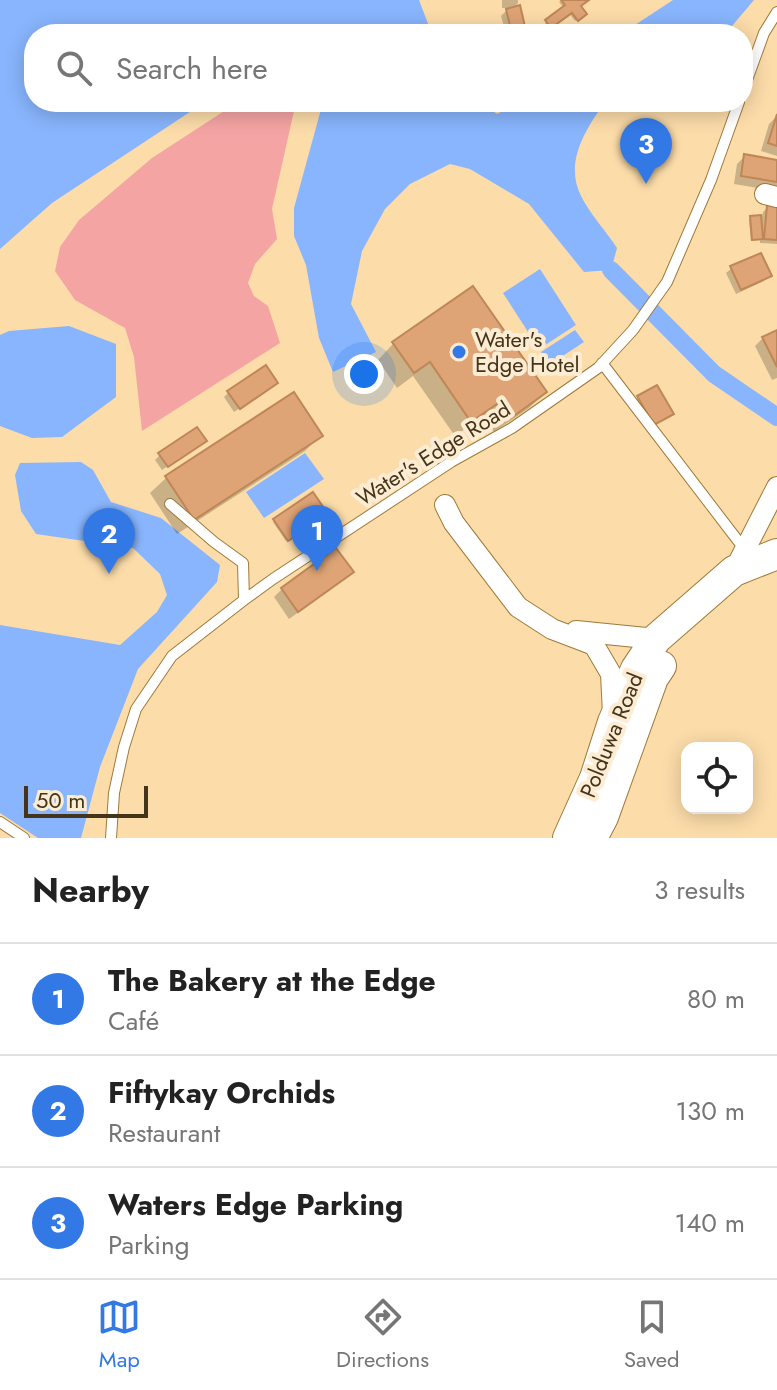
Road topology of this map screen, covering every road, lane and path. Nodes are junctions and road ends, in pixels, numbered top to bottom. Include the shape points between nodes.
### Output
1 (777, 12) edge
2 (753, 63) edge
3 (735, 112) edge
4 (602, 363) junction
5 (777, 487) edge
6 (170, 504) dead end
7 (445, 505) dead end
8 (777, 554) edge
9 (739, 560) junction
10 (777, 575) edge
11 (244, 600) junction
12 (552, 629) junction
13 (656, 639) junction
14 (594, 645) junction
15 (645, 674) junction
16 (613, 722) junction
17 (0, 822) edge
18 (24, 838) edge
19 (111, 838) edge
20 (568, 838) edge
21 (592, 838) edge

1 - 2 lane
3 - 4 lane, Water's Edge Road via 667,282
4 - 9 lane
4 - 11 lane, Water's Edge Road via 512,428 451,462
5 - 9 street
6 - 11 lane via 243,563
7 - 12 street via 518,607
8 - 9 main road, Polduwa Road
9 - 13 main road, Polduwa Road
10 - 15 main road, Polduwa Road via 718,606
11 - 19 lane, Water's Edge Road via 172,656 136,709 114,793
12 - 13 street
12 - 14 street
13 - 15 main road, Polduwa Road
14 - 15 street
14 - 16 street via 611,674
15 - 16 main road, Polduwa Road
15 - 21 main road, Polduwa Road via 603,817
16 - 20 main road, Polduwa Road
17 - 18 lane

